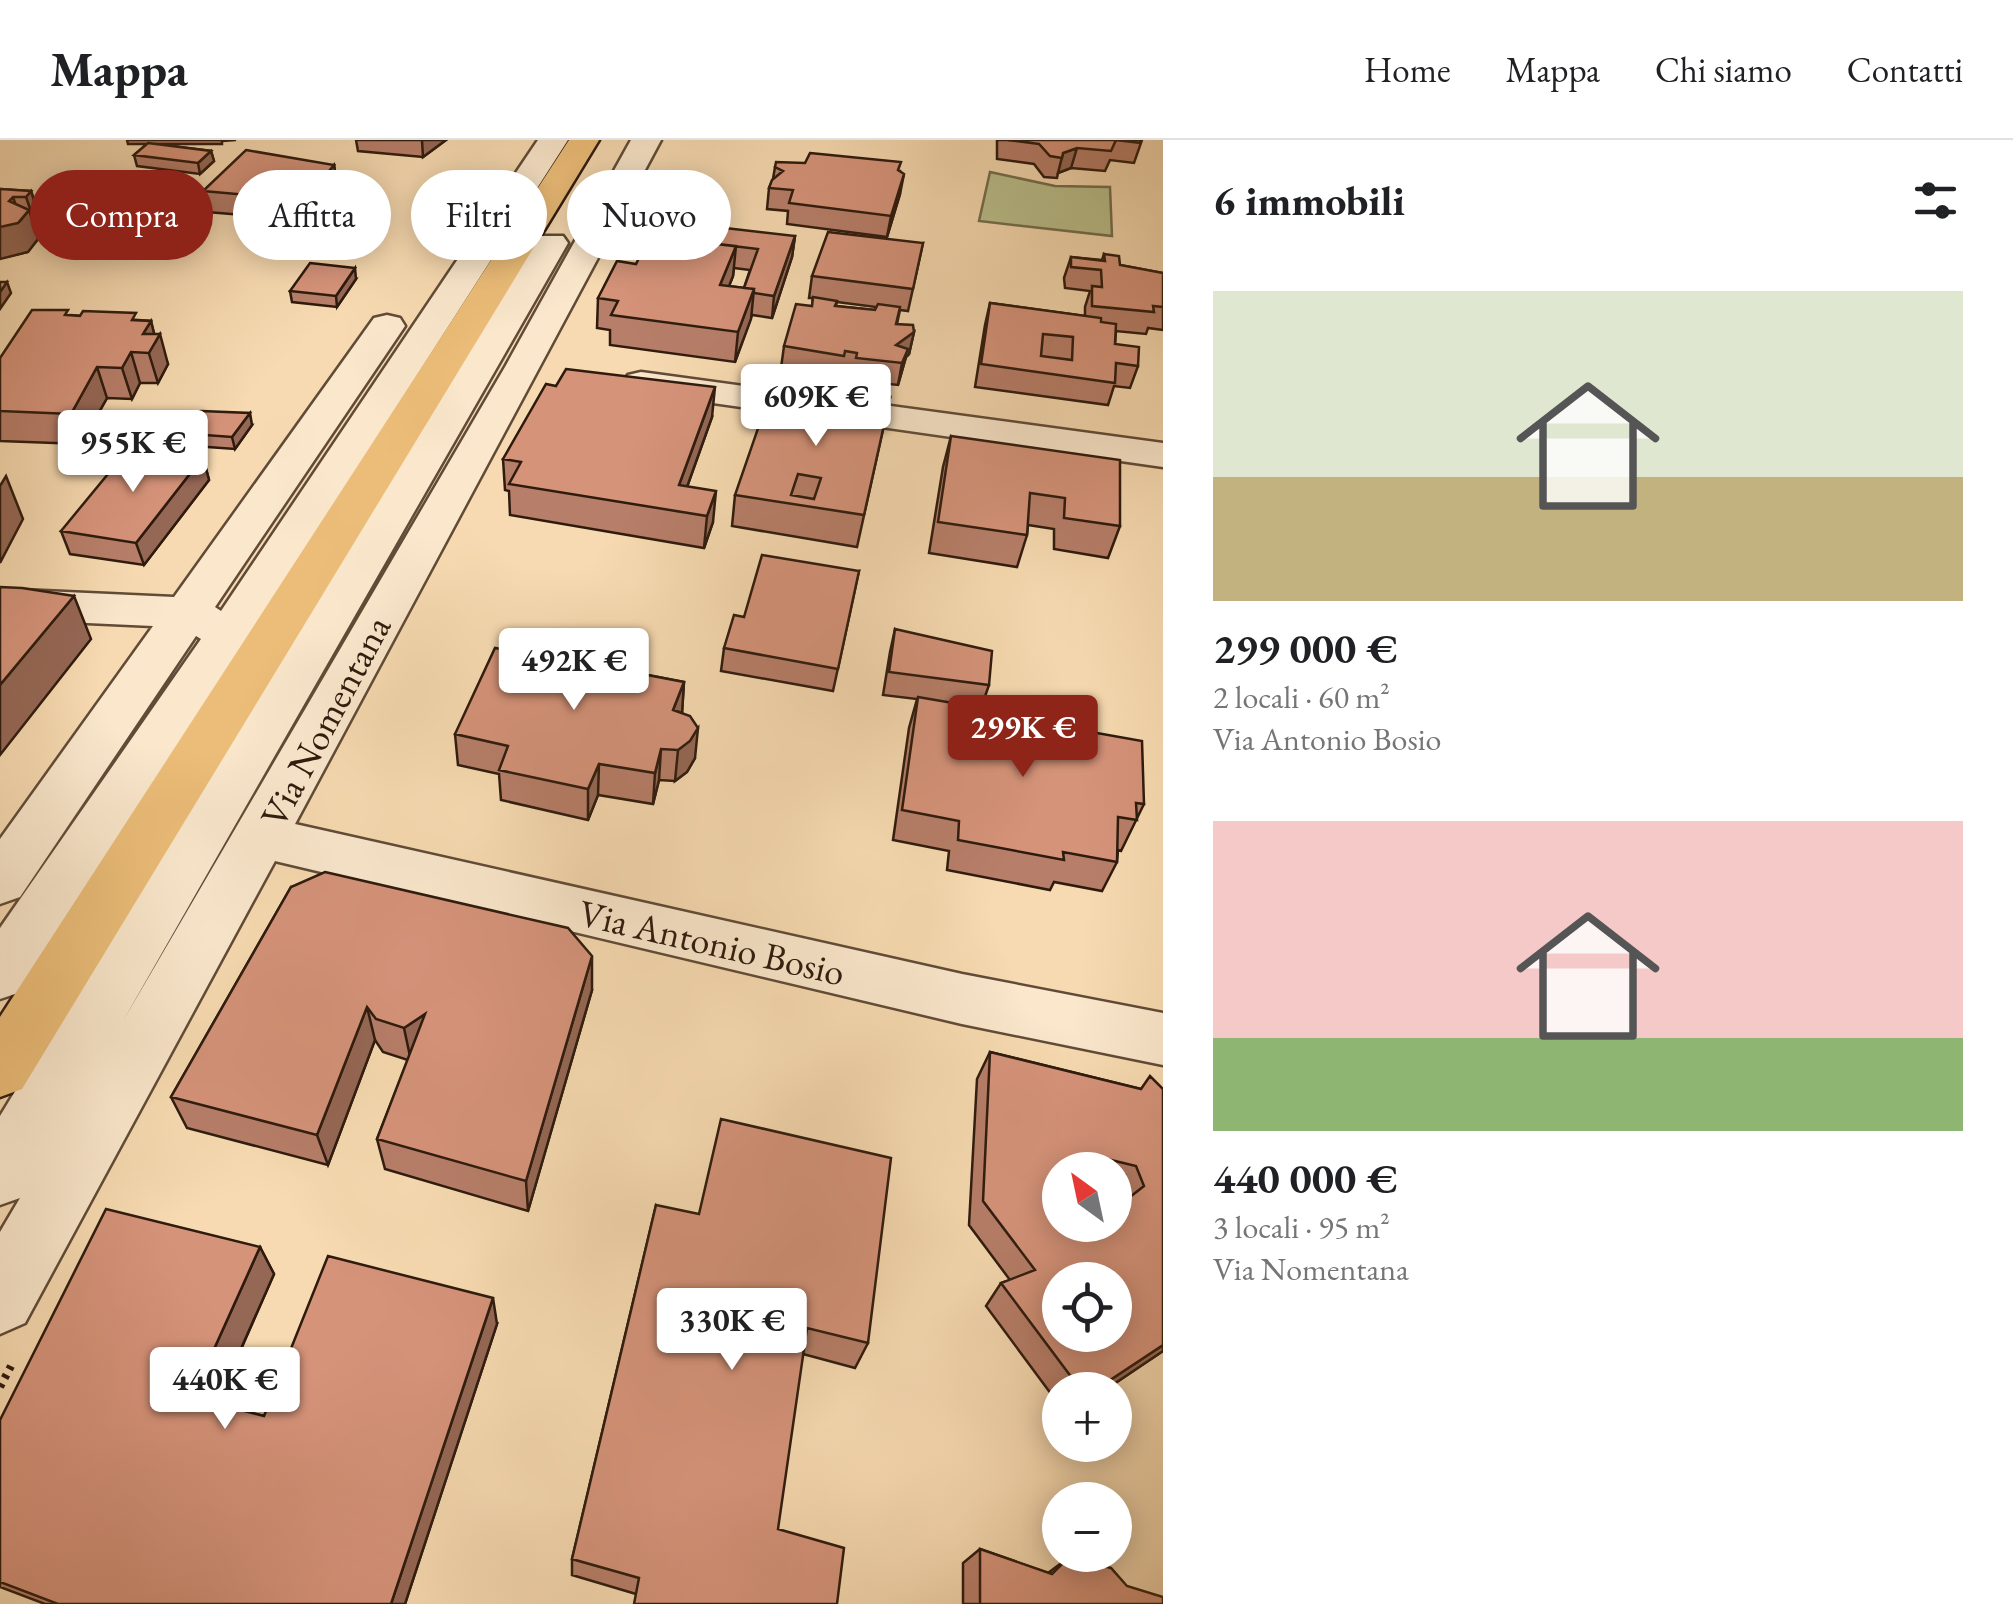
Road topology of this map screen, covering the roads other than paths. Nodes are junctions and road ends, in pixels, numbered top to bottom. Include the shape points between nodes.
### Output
1 (520, 140) edge
2 (553, 140) edge
3 (584, 140) edge
4 (612, 140) edge
5 (646, 140) edge
6 (606, 378) edge
7 (1163, 455) edge
8 (0, 604) edge
9 (262, 654) junction
10 (262, 838) junction
11 (0, 882) edge
12 (0, 975) edge
13 (1163, 1039) edge
14 (0, 1070) edge
15 (0, 1175) edge
16 (0, 1299) edge

1 - 9 street, Via Nomentana via 408,297
2 - 9 street, Via Nomentana
3 - 9 main road, Via Nomentana
4 - 9 street, Via Nomentana
5 - 9 street, Via Nomentana via 541,370
6 - 7 street
8 - 9 street
9 - 10 street, Via Nomentana
9 - 11 street, Via Nomentana
9 - 12 street, Via Nomentana
9 - 14 main road, Via Nomentana
9 - 15 street, Via Nomentana
10 - 13 street, Via Antonio Bosio
10 - 16 street, Via Nomentana

